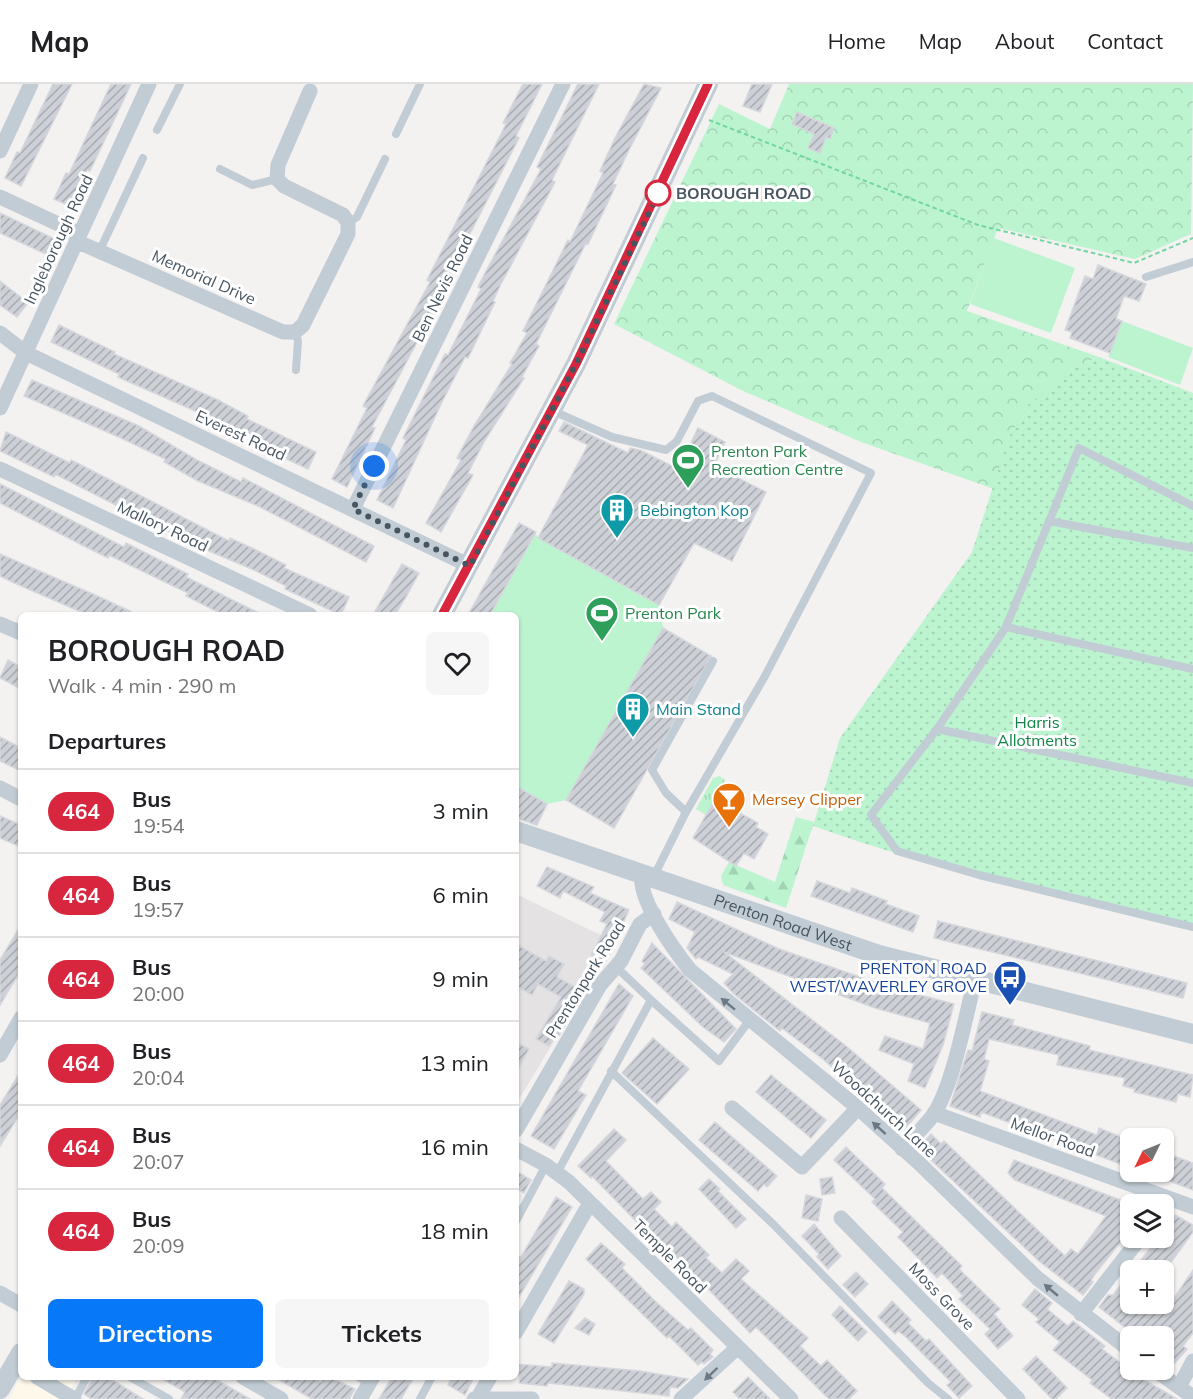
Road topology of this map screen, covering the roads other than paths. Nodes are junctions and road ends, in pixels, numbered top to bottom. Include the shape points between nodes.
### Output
1 (31, 84) edge
2 (149, 84) edge
3 (180, 84) edge
4 (420, 84) edge
5 (563, 84) edge
6 (708, 84) edge
7 (309, 86) edge
8 (157, 130) dead end
9 (396, 134) dead end
10 (0, 151) edge
11 (143, 158) dead end
12 (385, 159) dead end
13 (220, 169) dead end
14 (277, 178) junction
15 (0, 197) edge
16 (348, 223) junction
17 (78, 238) junction
18 (99, 252) junction
19 (1193, 262) edge
20 (1146, 277) dead end
21 (295, 332) junction
22 (0, 333) edge
23 (26, 352) junction
24 (296, 370) dead end
25 (0, 408) edge
26 (552, 410) junction
27 (0, 469) edge
28 (1193, 506) edge
29 (353, 509) junction
30 (1049, 521) junction
31 (1193, 548) edge
32 (470, 566) junction
33 (304, 612) edge
34 (444, 612) edge
35 (0, 624) edge
36 (1006, 627) junction
37 (18, 632) edge
38 (713, 661) dead end
39 (1193, 669) edge
40 (937, 729) junction
41 (1193, 783) edge
42 (0, 788) edge
43 (18, 797) edge
44 (686, 812) junction
45 (519, 832) edge
46 (647, 877) junction
47 (654, 914) junction
48 (1193, 927) edge
49 (616, 967) junction
50 (975, 979) junction
51 (651, 1000) junction
52 (749, 1021) junction
53 (18, 1023) edge
54 (1191, 1032) edge
55 (0, 1055) edge
56 (611, 1071) junction
57 (732, 1108) dead end
58 (858, 1108) junction
59 (934, 1113) junction
60 (519, 1125) edge
61 (902, 1149) junction
62 (519, 1151) edge
63 (551, 1169) junction
64 (1144, 1194) edge
65 (591, 1203) junction
66 (1174, 1204) edge
67 (1193, 1207) edge
68 (519, 1217) edge
69 (841, 1218) dead end
70 (1132, 1248) edge
71 (0, 1293) edge
72 (18, 1303) edge
73 (1081, 1314) junction
74 (519, 1327) edge
75 (1120, 1343) edge
76 (738, 1347) junction
77 (1193, 1361) edge
78 (18, 1362) edge
79 (42, 1380) edge
80 (85, 1380) edge
81 (135, 1380) edge
82 (248, 1380) edge
83 (367, 1380) edge
84 (430, 1380) edge
85 (488, 1380) edge
86 (1169, 1380) edge
87 (1179, 1387) junction
88 (0, 1389) edge
89 (1193, 1397) edge
90 (75, 1399) edge
91 (170, 1399) edge
92 (281, 1399) edge
93 (360, 1399) edge
94 (420, 1399) edge
95 (476, 1399) edge
96 (532, 1399) edge
97 (681, 1399) edge
98 (791, 1399) edge
99 (948, 1399) edge
100 (1018, 1399) edge

1 - 10 street
2 - 17 street, Ingleborough Road
3 - 8 lane
4 - 9 lane
5 - 29 street, Ben Nevis Road
6 - 26 street
7 - 14 street via 309,99 278,165
11 - 18 lane
12 - 16 lane via 357,217
13 - 14 lane via 252,185
14 - 16 street via 284,186 343,215
15 - 17 street, Memorial Drive
16 - 21 street via 348,234 303,325
17 - 18 street, Memorial Drive
17 - 23 street, Ingleborough Road
18 - 21 street, Memorial Drive via 283,332
19 - 20 lane
21 - 24 lane
22 - 23 street, Everest Road
23 - 25 street, Ingleborough Road
23 - 29 street, Everest Road
26 - 32 street
26 - 44 lane via 612,437 666,450 677,441 698,401 712,396 871,473 765,676
27 - 33 street, Mallory Road
28 - 30 lane via 1079,448
29 - 32 street, Everest Road
30 - 31 lane
30 - 36 lane
32 - 34 street
35 - 37 street
36 - 39 lane
36 - 40 lane
38 - 44 lane via 652,770 666,793
40 - 41 lane
40 - 48 lane via 871,815 897,851
42 - 43 street
44 - 46 lane
45 - 46 street, Prenton Road West
46 - 47 street, Woodchurch Lane via 640,885
46 - 50 street, Prenton Road West via 879,955
47 - 49 street, Prentonpark Road via 640,924
52 -> 47 street, Woodchurch Lane via 690,970
49 - 51 lane
49 - 60 street, Prentonpark Road via 600,985
50 - 54 street, Prenton Road West
50 - 59 street via 960,1041
51 - 52 lane via 719,1061
51 - 56 lane
52 - 58 street, Woodchurch Lane
53 - 55 street
56 - 63 lane
56 - 99 lane via 773,1224
57 - 58 street via 802,1167
61 -> 58 street, Woodchurch Lane
59 - 61 street
59 - 64 street, Mellor Road
73 -> 61 street, Woodchurch Lane via 1037,1278
62 - 63 street, Temple Road
63 - 65 street, Temple Road
63 - 68 lane
65 - 74 street
65 - 76 street, Temple Road
66 - 67 street, Mellor Road
69 - 100 street, Moss Grove
70 - 73 street
71 - 72 street
73 - 75 street, Woodchurch Lane
76 -> 97 street
76 - 98 street, Temple Road
77 - 87 street
78 - 88 street
79 - 90 street
80 - 90 lane
81 - 91 lane
82 - 92 street
83 - 93 street
84 - 94 lane
85 - 95 street
86 - 87 street
87 - 89 street
95 - 96 street

